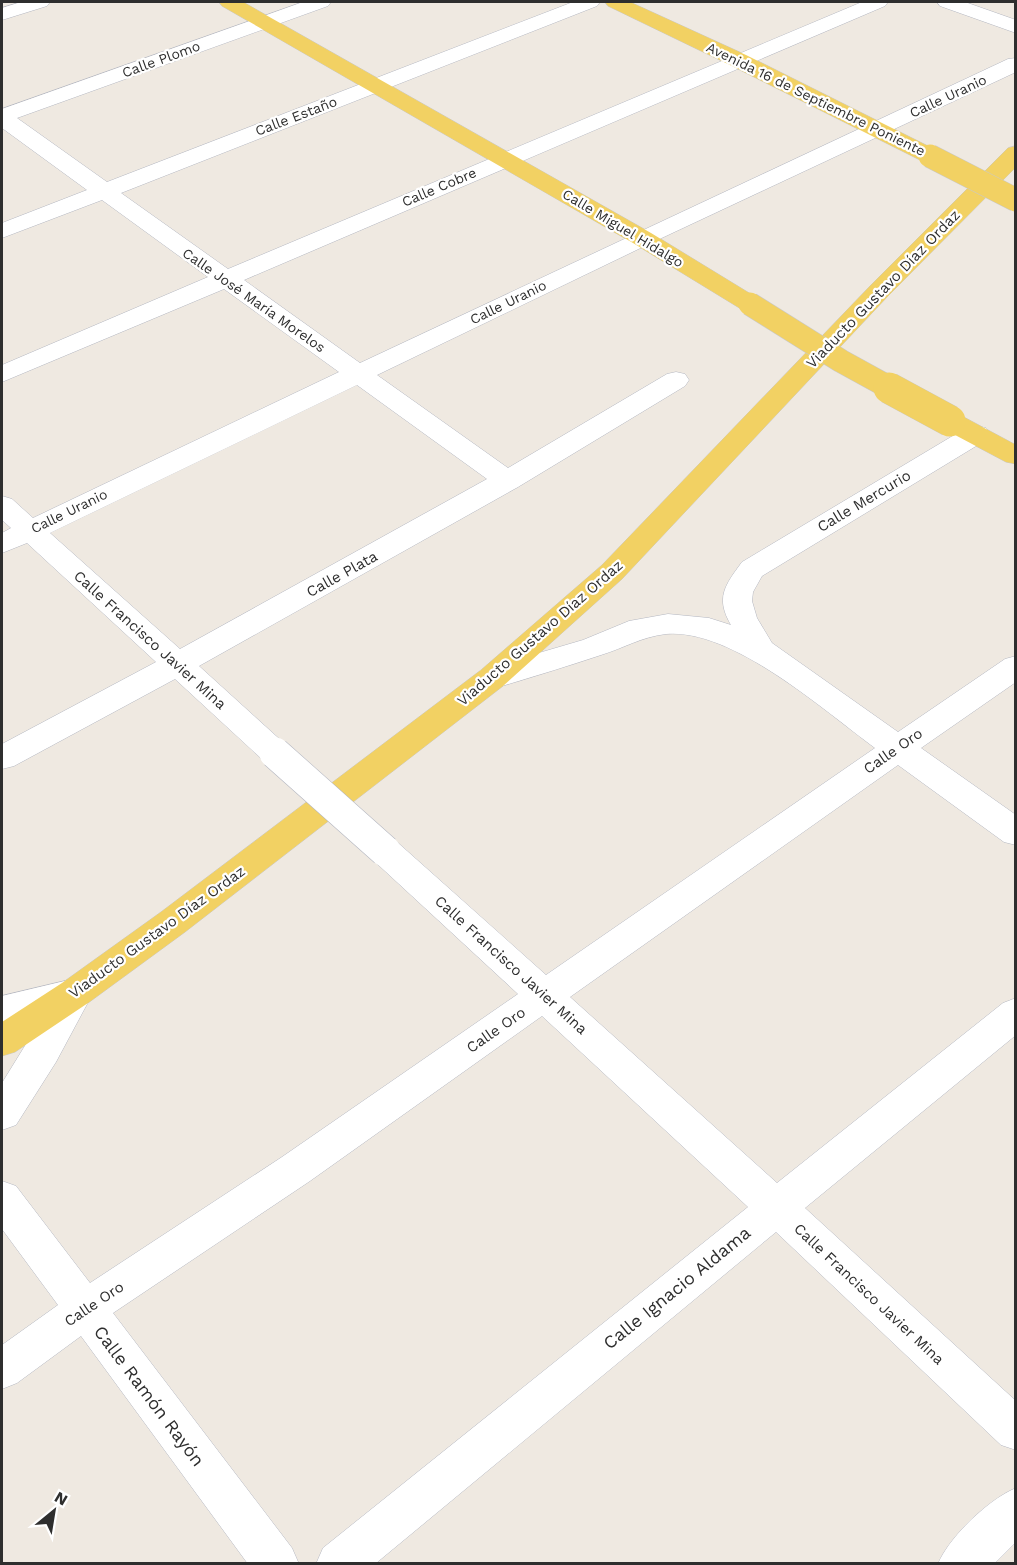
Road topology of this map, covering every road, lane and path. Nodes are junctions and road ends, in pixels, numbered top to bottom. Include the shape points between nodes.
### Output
1 (40, 2) edge
2 (229, 2) edge
3 (321, 2) edge
4 (590, 2) edge
5 (615, 2) edge
6 (878, 2) edge
7 (947, 2) edge
8 (2, 14) edge
9 (265, 22) junction
10 (1016, 27) edge
11 (738, 60) junction
12 (1016, 64) edge
13 (374, 86) junction
14 (2, 117) edge
15 (875, 129) junction
16 (1016, 153) edge
17 (505, 159) junction
18 (101, 192) junction
19 (1016, 200) edge
20 (2, 231) edge
21 (642, 238) junction
22 (224, 279) junction
23 (2, 374) edge
24 (357, 374) junction
25 (676, 380) dead end
26 (976, 434) junction
27 (1016, 456) edge
28 (508, 481) junction
29 (2, 505) edge
30 (29, 531) junction
31 (2, 544) edge
32 (761, 650) junction
33 (177, 665) junction
34 (1016, 666) edge
35 (492, 678) junction
36 (898, 748) junction
37 (2, 758) edge
38 (1016, 833) edge
39 (75, 993) junction
40 (544, 996) junction
41 (2, 1011) edge
42 (1016, 1013) edge
43 (2, 1041) edge
44 (2, 1114) edge
45 (2, 1198) edge
46 (776, 1207) junction
47 (84, 1310) junction
48 (2, 1369) edge
49 (1016, 1430) edge
50 (1016, 1510) edge
51 (276, 1563) edge
52 (339, 1563) edge
53 (962, 1563) edge

1 - 8 street
2 - 9 main road, Calle Miguel Hidalgo
3 - 9 street, Calle Plomo
4 - 13 street, Calle Estaño
5 - 11 main road, Avenida 16 de Septiembre Poniente
6 - 11 street, Calle Cobre
7 - 10 street
9 - 13 main road, Calle Miguel Hidalgo
9 - 14 street, Calle Plomo
11 - 15 main road, Avenida 16 de Septiembre Poniente
11 - 17 street, Calle Cobre
12 - 15 street, Calle Uranio
13 - 17 main road, Calle Miguel Hidalgo
13 - 18 street, Calle Estaño
14 - 18 street, Calle José María Morelos
15 - 19 main road, Avenida 16 de Septiembre Poniente, bridge
15 - 21 street, Calle Uranio
16 - 35 main road, Viaducto Gustavo Díaz Ordaz via 879,291 612,573
17 - 21 main road, Calle Miguel Hidalgo
17 - 22 street, Calle Cobre
18 - 20 street, Calle Estaño
18 - 22 street, Calle José María Morelos
21 - 24 street, Calle Uranio
21 - 26 main road, Calle Miguel Hidalgo, bridge via 841,361
22 - 23 street, Calle Cobre
22 - 24 street, Calle José María Morelos
24 - 28 street, Calle José María Morelos
24 - 30 street, Calle Uranio
25 - 28 street, Calle Plata
26 - 27 main road, Calle Miguel Hidalgo
26 - 32 street, Calle Mercurio via 752,569 739,584 736,600
28 - 33 street, Calle Plata
29 - 30 street, Calle Francisco Javier Mina
30 - 31 street, Calle Uranio
30 - 33 street, Calle Francisco Javier Mina
32 - 35 street via 709,628 668,624 629,631 594,647
32 - 36 street
33 - 37 street, Calle Plata
33 - 40 street, Calle Francisco Javier Mina, bridge
34 - 36 street, Calle Oro
35 - 39 main road, Viaducto Gustavo Díaz Ordaz
36 - 38 street
36 - 40 street, Calle Oro
39 - 41 street
39 - 43 main road, Viaducto Gustavo Díaz Ordaz
39 - 44 street via 44,1051
40 - 46 street, Calle Francisco Javier Mina
40 - 47 street, Calle Oro via 296,1169
42 - 46 street, Calle Ignacio Aldama
45 - 47 street, Calle Ramón Rayón
46 - 49 street, Calle Francisco Javier Mina
46 - 52 street, Calle Ignacio Aldama
47 - 48 street, Calle Oro
47 - 51 street, Calle Ramón Rayón
50 - 53 street

